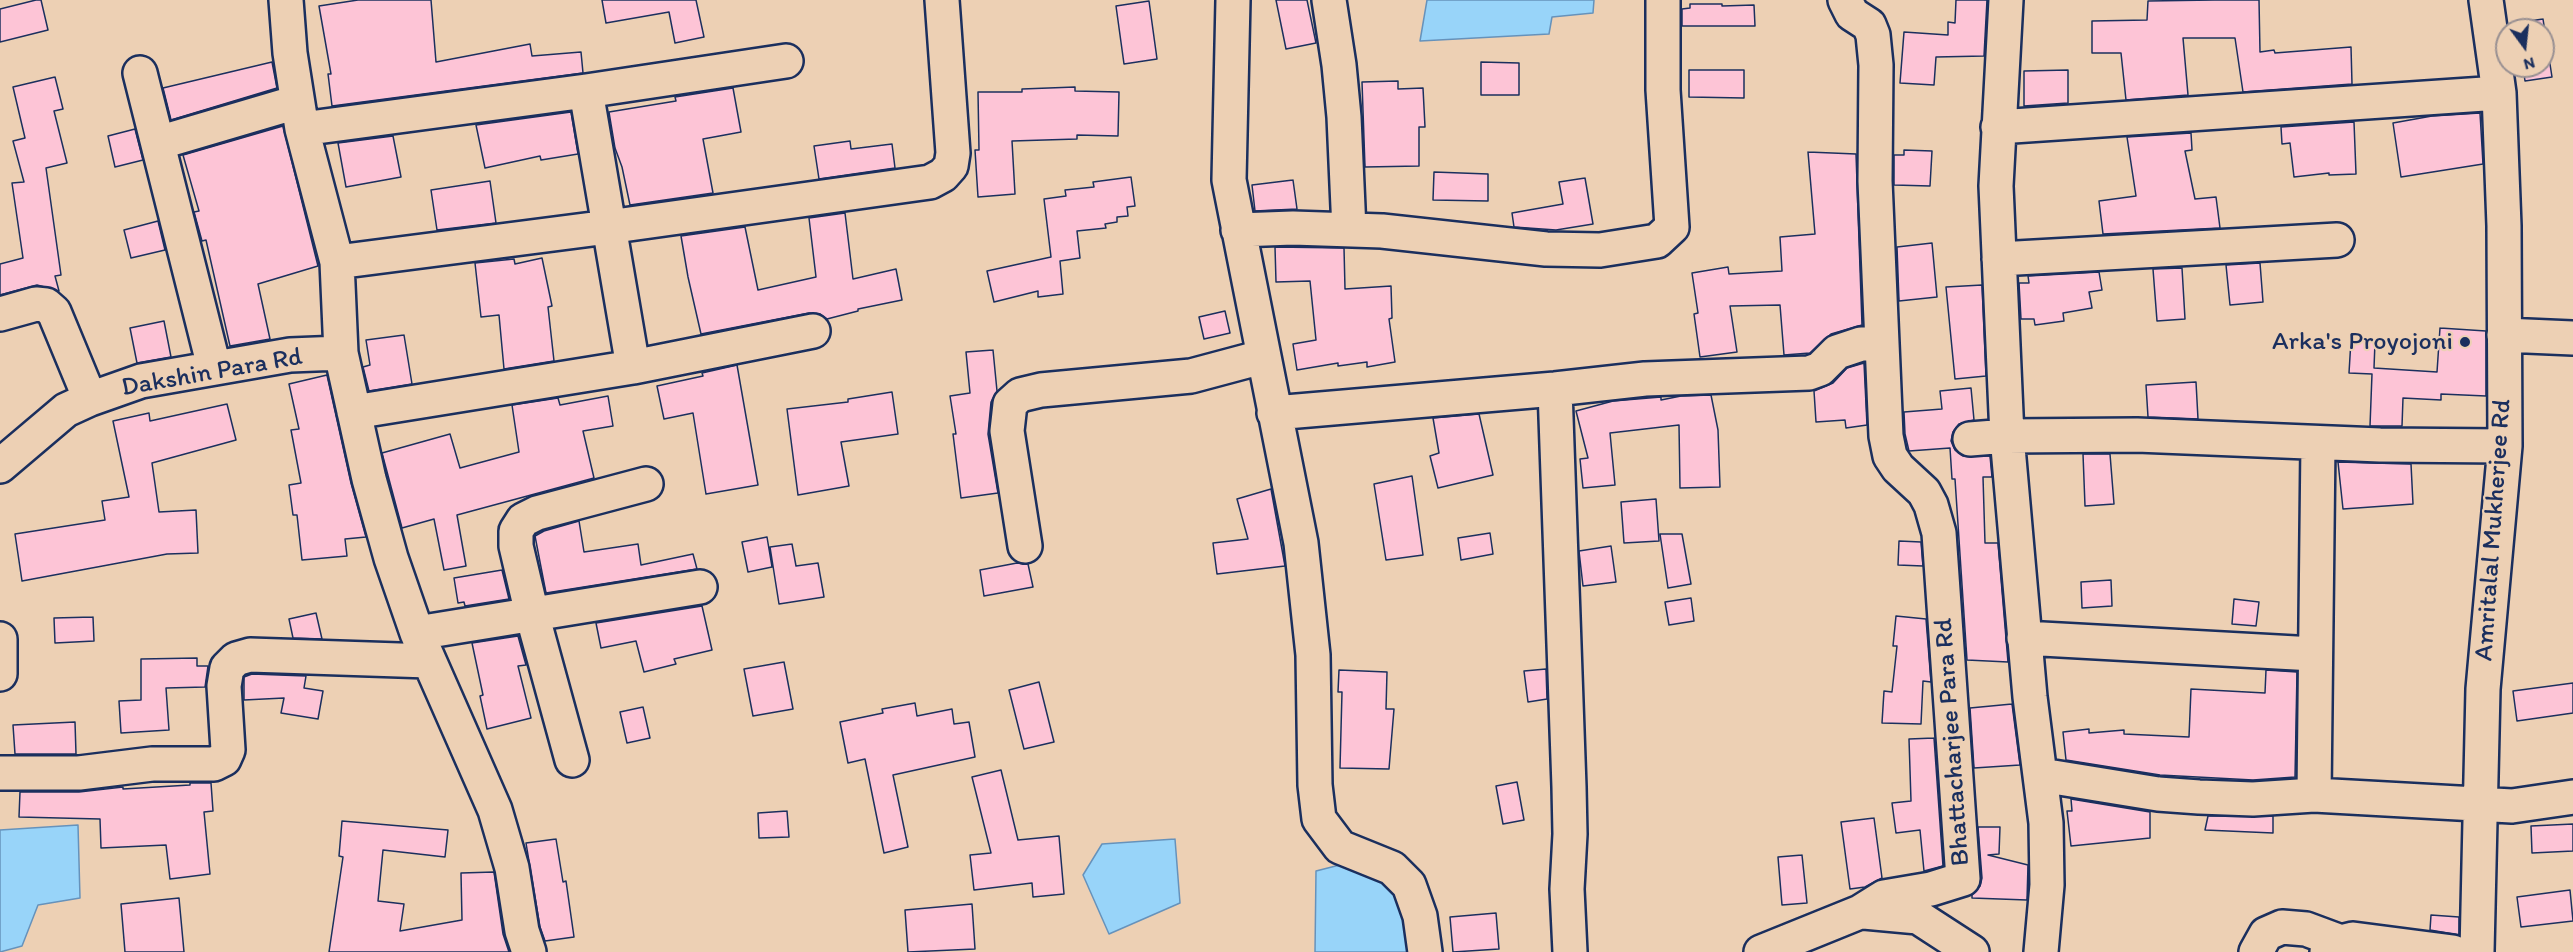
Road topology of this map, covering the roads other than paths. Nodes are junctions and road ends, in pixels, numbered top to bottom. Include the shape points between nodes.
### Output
1 (286, 0) edge
2 (942, 0) edge
3 (1233, 0) edge
4 (1329, 0) edge
5 (1663, 0) edge
6 (1845, 0) edge
7 (2006, 0) edge
8 (2486, 0) edge
9 (786, 61) dead end
10 (140, 73) dead end
11 (586, 91) junction
12 (2499, 93) junction
13 (300, 116) junction
14 (1998, 127) junction
15 (158, 143) junction
16 (608, 227) junction
17 (1238, 230) junction
18 (1349, 230) junction
19 (2337, 240) dead end
20 (1999, 259) junction
21 (337, 262) junction
22 (0, 314) edge
23 (813, 331) dead end
24 (2505, 335) junction
25 (2573, 338) edge
26 (1881, 344) junction
27 (341, 353) junction
28 (1262, 357) junction
29 (214, 367) junction
30 (633, 367) junction
31 (1555, 389) junction
32 (90, 399) junction
33 (354, 412) junction
34 (1274, 413) junction
35 (2007, 436) junction
36 (1970, 439) dead end
37 (2318, 443) junction
38 (2505, 446) junction
39 (0, 466) edge
40 (646, 484) dead end
41 (1025, 546) dead end
42 (700, 587) dead end
43 (532, 614) junction
44 (2024, 638) junction
45 (0, 639) edge
46 (423, 647) junction
47 (2314, 654) junction
48 (0, 674) edge
49 (572, 760) dead end
50 (0, 773) edge
51 (2041, 775) junction
52 (2314, 795) junction
53 (2573, 797) edge
54 (2481, 804) junction
55 (1860, 912) junction
56 (2334, 947) edge
57 (530, 952) edge
58 (1425, 952) edge
59 (1570, 952) edge
60 (1761, 952) edge
61 (1972, 952) edge
62 (2041, 952) edge
63 (2256, 952) edge
64 (2452, 952) edge
65 (2477, 952) edge

1 - 13 street
2 - 16 street via 953,153 951,166 942,175 930,182
3 - 17 street via 1229,180
4 - 18 street via 1342,97
5 - 18 street via 1663,90 1672,227 1657,241 1600,250 1546,249
6 - 26 street via 1852,14 1869,25 1875,45
7 - 14 street
8 - 12 street, Amritalal Mukherjee Rd
9 - 11 street
10 - 15 street
11 - 13 street
11 - 16 street
12 - 14 street
12 - 24 street, Amritalal Mukherjee Rd
13 - 15 street
13 - 21 street
14 - 20 street
15 - 29 street
16 - 21 street
16 - 30 street
17 - 18 street
17 - 28 street
19 - 20 street
20 - 35 street
21 - 27 street
22 - 32 street via 36,304 46,305 54,312
23 - 30 street
24 - 25 street
24 - 38 street, Amritalal Mukherjee Rd
26 - 31 street via 1849,347 1809,373 1645,379
26 - 55 street, Bhattacharjee Para Rd via 1890,456 1924,492 1939,533 1963,879 1884,897
27 - 29 street, Dakshin Para Rd via 290,355
27 - 33 street
28 - 34 street
28 - 41 street via 1191,376 1020,395 1010,404 1007,431
29 - 32 street, Dakshin Para Rd via 141,381
30 - 33 street
31 - 34 street
31 - 59 street via 1570,834
32 - 39 street, Dakshin Para Rd via 66,410
33 - 46 street via 392,558
34 - 58 street via 1301,543 1313,655 1319,819 1340,847 1392,868 1409,885 1420,916
35 - 36 street
35 - 37 street via 2137,435
35 - 44 street
37 - 38 street
37 - 47 street
38 - 54 street, Amritalal Mukherjee Rd via 2483,689
40 - 43 street via 523,520 516,531 516,546
42 - 43 street
43 - 46 street
43 - 49 street
44 - 47 street
44 - 51 street
45 - 48 street
46 - 50 street via 250,655 236,659 227,668 224,686 228,750 224,759 214,764 152,764 79,773
46 - 57 street via 495,810
47 - 52 street
51 - 52 street via 2158,794 2253,799
51 - 62 street via 2047,885
52 - 54 street
53 - 54 street via 2534,804
54 - 65 street, Amritalal Mukherjee Rd
55 - 60 street, Bhattacharjee Para Rd
55 - 61 street, Bhattacharjee Para Rd via 1918,917
56 - 63 street via 2306,929 2282,927 2266,934
56 - 64 street via 2353,939

